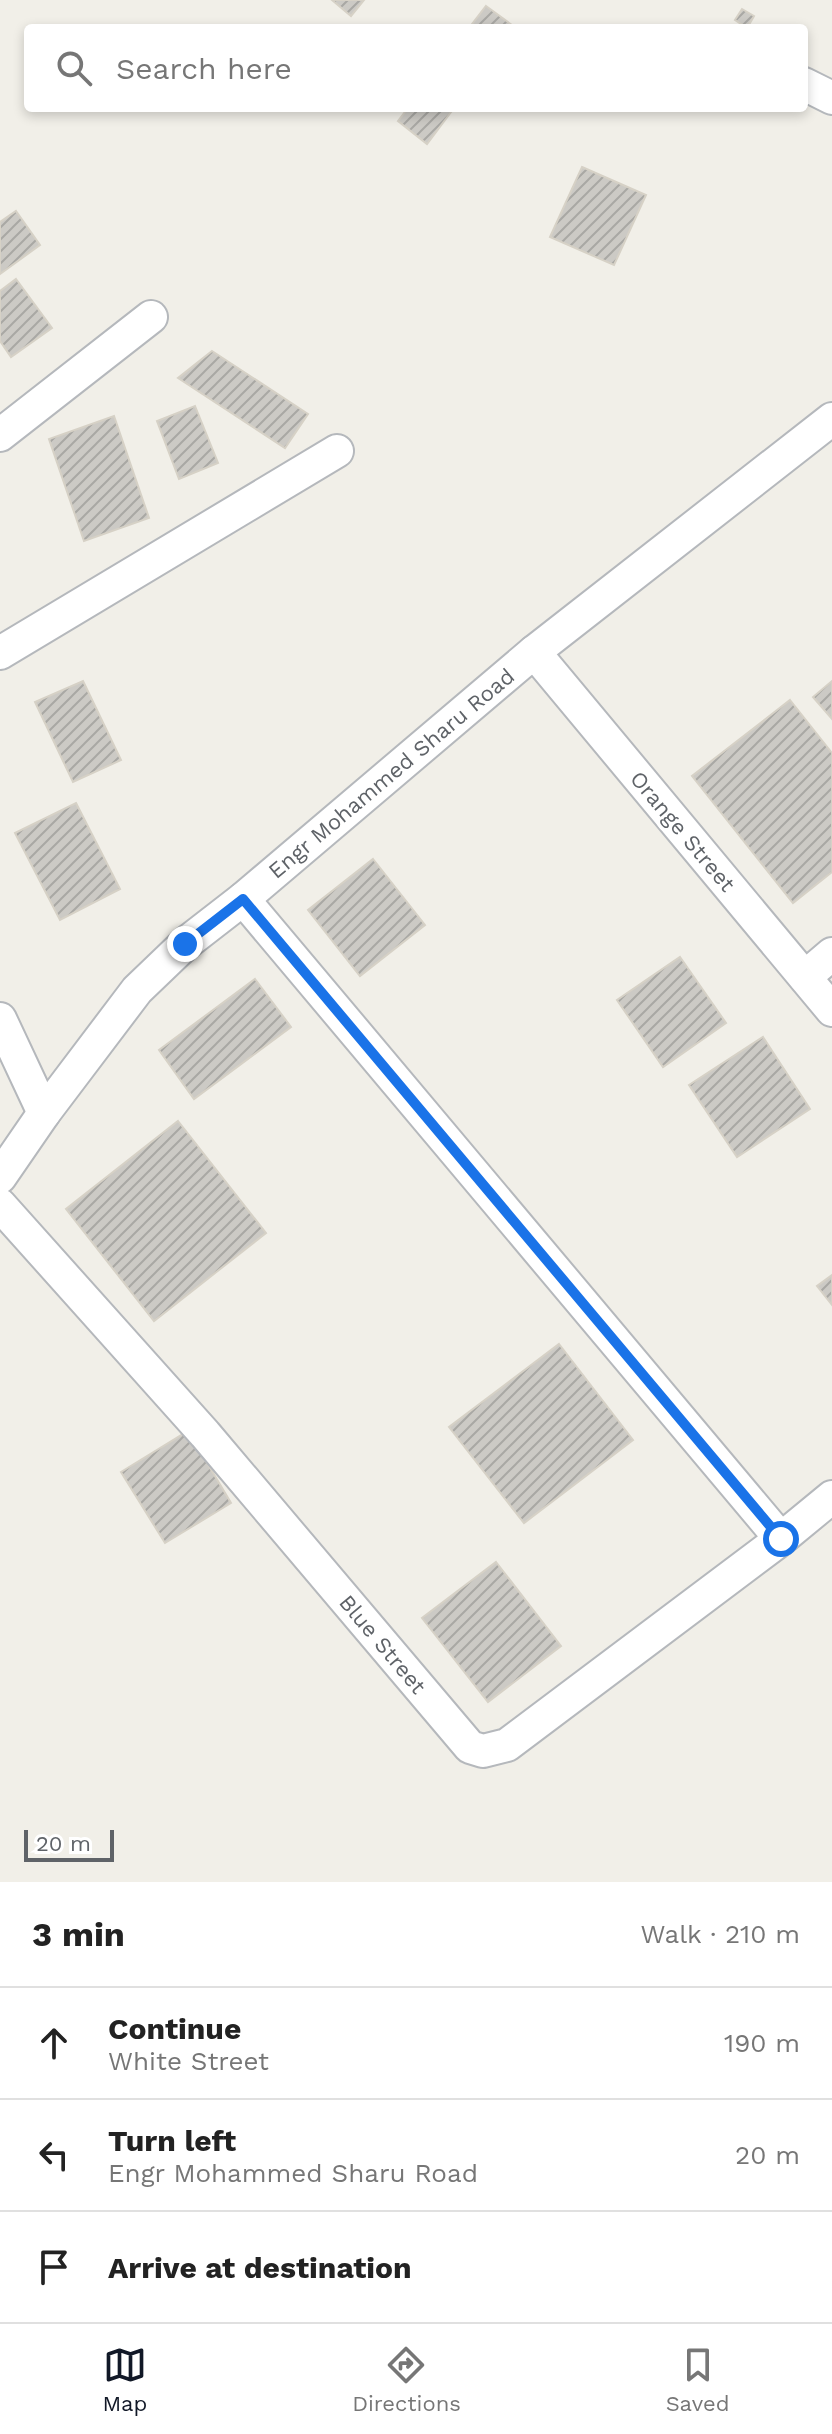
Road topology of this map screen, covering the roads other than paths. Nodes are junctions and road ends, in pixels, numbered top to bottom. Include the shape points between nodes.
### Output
1 (808, 86) edge
2 (832, 98) edge
3 (151, 317) dead end
4 (832, 419) edge
5 (0, 435) edge
6 (337, 451) dead end
7 (534, 652) junction
8 (0, 653) edge
9 (243, 899) junction
10 (832, 954) edge
11 (805, 977) junction
12 (832, 1010) edge
13 (0, 1019) edge
14 (44, 1113) junction
15 (0, 1177) edge
16 (0, 1205) edge
17 (832, 1497) edge
18 (781, 1539) junction

1 - 2 street
3 - 5 street
4 - 7 street, Engr Mohammed Sharu Road
6 - 8 street
7 - 9 street, Engr Mohammed Sharu Road
7 - 11 street, Orange Street
9 - 14 street, Engr Mohammed Sharu Road via 137,990
9 - 18 street
10 - 11 street
11 - 12 street, Orange Street
13 - 14 street
14 - 15 street, Engr Mohammed Sharu Road
16 - 18 street, Blue Street via 205,1434 470,1747 483,1751 507,1745
17 - 18 street, Blue Street

